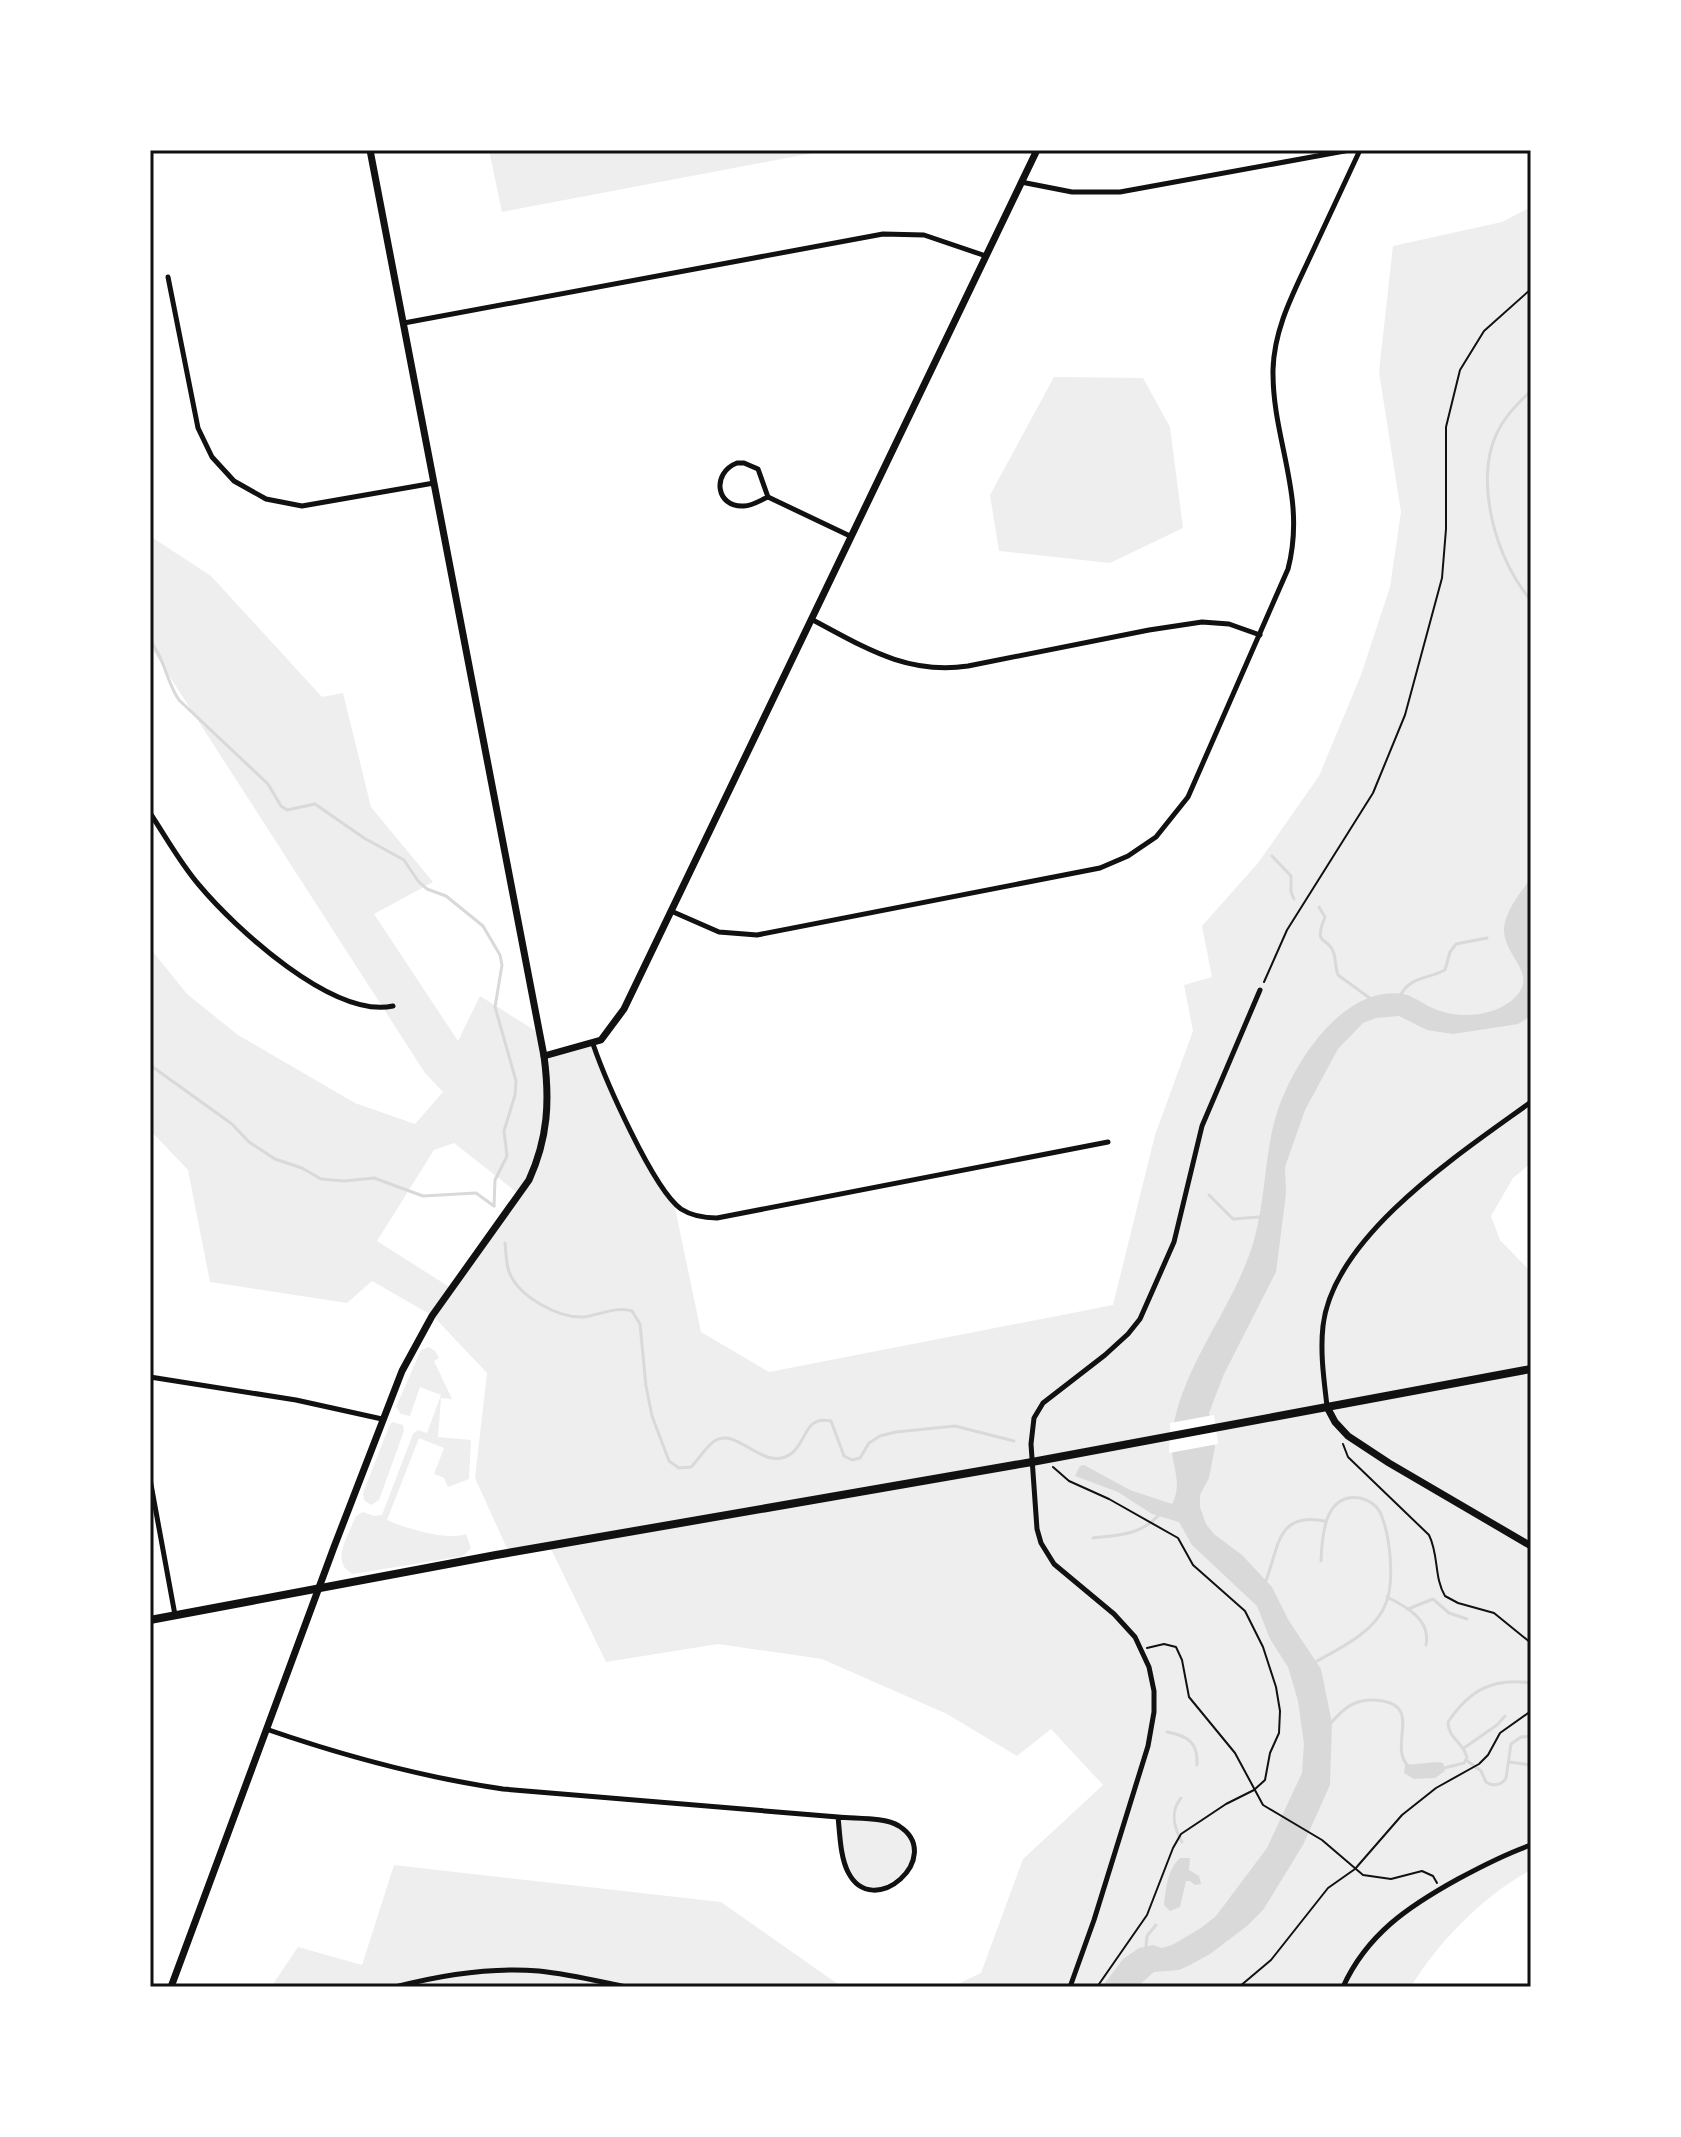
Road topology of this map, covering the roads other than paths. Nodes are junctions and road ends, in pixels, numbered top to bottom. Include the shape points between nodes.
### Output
1 (370, 150) edge
2 (1037, 150) edge
3 (1350, 150) edge
4 (1360, 150) edge
5 (1021, 182) junction
6 (986, 256) junction
7 (168, 277) dead end
8 (404, 323) junction
9 (434, 483) junction
10 (768, 497) junction
11 (850, 536) junction
12 (811, 619) junction
13 (1260, 635) junction
14 (150, 813) edge
15 (671, 911) junction
16 (1260, 990) road end
17 (393, 1006) dead end
18 (593, 1044) junction
19 (544, 1056) junction
20 (1531, 1102) edge
21 (1108, 1142) dead end
22 (1531, 1369) edge
23 (150, 1377) edge
24 (1327, 1407) junction
25 (382, 1419) junction
26 (1032, 1462) junction
27 (150, 1479) edge
28 (1531, 1546) edge
29 (319, 1589) junction
30 (175, 1615) junction
31 (150, 1620) edge
32 (266, 1729) junction
33 (838, 1817) junction
34 (1531, 1845) edge
35 (171, 1987) edge
36 (395, 1987) edge
37 (626, 1987) edge
38 (1070, 1987) edge
39 (1343, 1987) edge

1 - 8 street
2 - 5 street
3 - 5 street via 1120,192 1072,192
4 - 13 street via 1276,341 1274,392 1295,532 1288,569
5 - 6 street
6 - 8 street via 924,235 883,234
6 - 11 street
7 - 9 street via 198,428 212,457 234,481 266,499 302,506
8 - 9 street
9 - 19 street
10 - 10 street via 735,506 720,490 722,475 737,463 753,465
10 - 11 street
11 - 12 street
12 - 13 street via 888,658 939,669 1202,622
12 - 15 street
13 - 15 street via 1188,797 1156,837 1114,863 757,935 719,932
14 - 17 street via 199,885 265,951 342,998 375,1008
15 - 18 street via 624,1009
16 - 26 street via 1202,1126 1174,1242 1140,1319 1105,1355 1043,1403 1034,1418
18 - 19 street
18 - 21 street via 655,1175 674,1203 704,1218
19 - 25 street via 548,1121 539,1158 520,1195 424,1329
20 - 24 street via 1396,1209 1346,1264 1323,1325
22 - 24 main road
23 - 25 street
24 - 26 main road
24 - 28 street via 1348,1436
25 - 29 street
26 - 29 main road
26 - 38 street via 1037,1529 1046,1555 1135,1637 1154,1691 1148,1746
27 - 30 street
29 - 30 main road
29 - 32 street
30 - 31 main road
32 - 33 street via 381,1766 462,1783
32 - 35 street
33 - 33 street via 900,1827 914,1849 903,1878 875,1890 852,1879
34 - 39 street via 1404,1911 1374,1938
36 - 37 street via 513,1970

